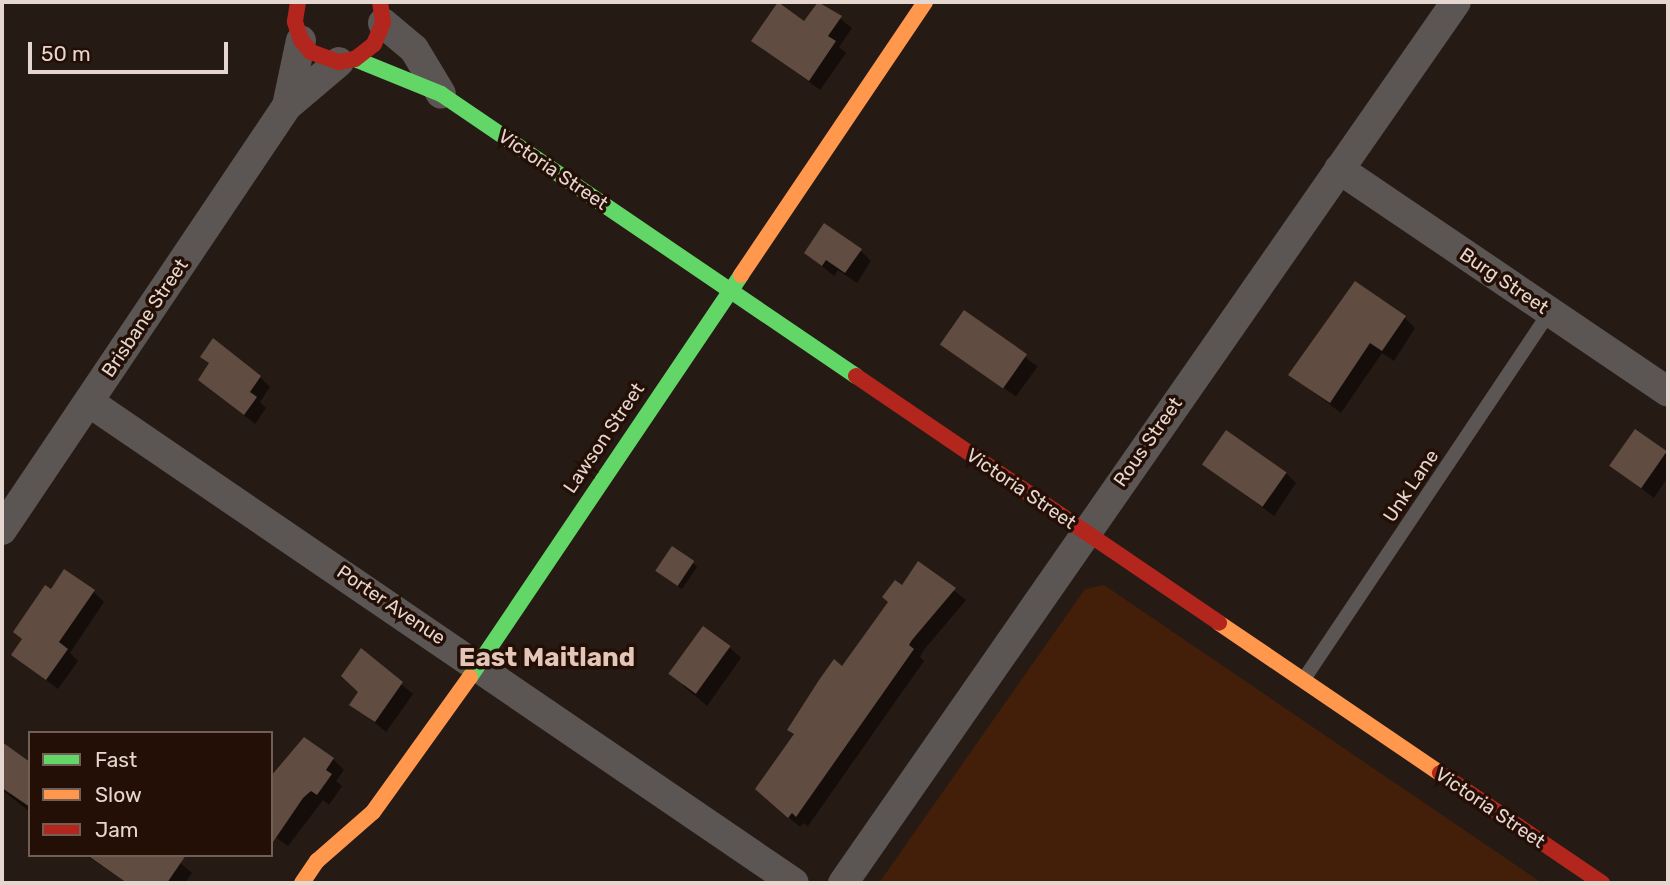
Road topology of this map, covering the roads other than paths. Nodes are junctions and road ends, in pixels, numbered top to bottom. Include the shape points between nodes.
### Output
1 (298, 2) edge
2 (925, 2) edge
3 (1456, 2) edge
4 (279, 9) dead end
5 (381, 12) edge
6 (298, 31) junction
7 (347, 60) junction
8 (441, 94) junction
9 (286, 106) junction
10 (1339, 169) junction
11 (728, 289) junction
12 (1550, 313) junction
13 (1668, 392) edge
14 (89, 402) junction
15 (2, 530) edge
16 (1085, 533) junction
17 (479, 664) junction
18 (1303, 681) junction
19 (302, 883) edge
20 (794, 883) edge
21 (843, 883) edge
22 (1602, 883) edge

1 - 6 street
2 - 11 street, Lawson Street
3 - 10 street, Rous Street
4 - 6 street, Victoria Street
5 - 7 street via 374,44
5 - 8 street, Victoria Street via 414,48
6 - 7 street, Victoria Street via 311,52
6 - 9 street, Brisbane Street
7 - 8 street, Victoria Street
7 - 9 street, Brisbane Street
8 - 11 street, Victoria Street
9 - 14 street, Brisbane Street
10 - 12 street, Burg Street
10 - 16 street, Rous Street
11 - 16 street, Victoria Street
11 - 17 street, Lawson Street
12 - 13 street, Burg Street
12 - 18 lane, Unk Lane
14 - 15 street, Brisbane Street
14 - 17 street, Porter Avenue
16 - 18 street, Victoria Street
16 - 21 street, Rous Street
17 - 19 street, Lawson Street via 373,812 317,861
17 - 20 street, Porter Avenue
18 - 22 street, Victoria Street

